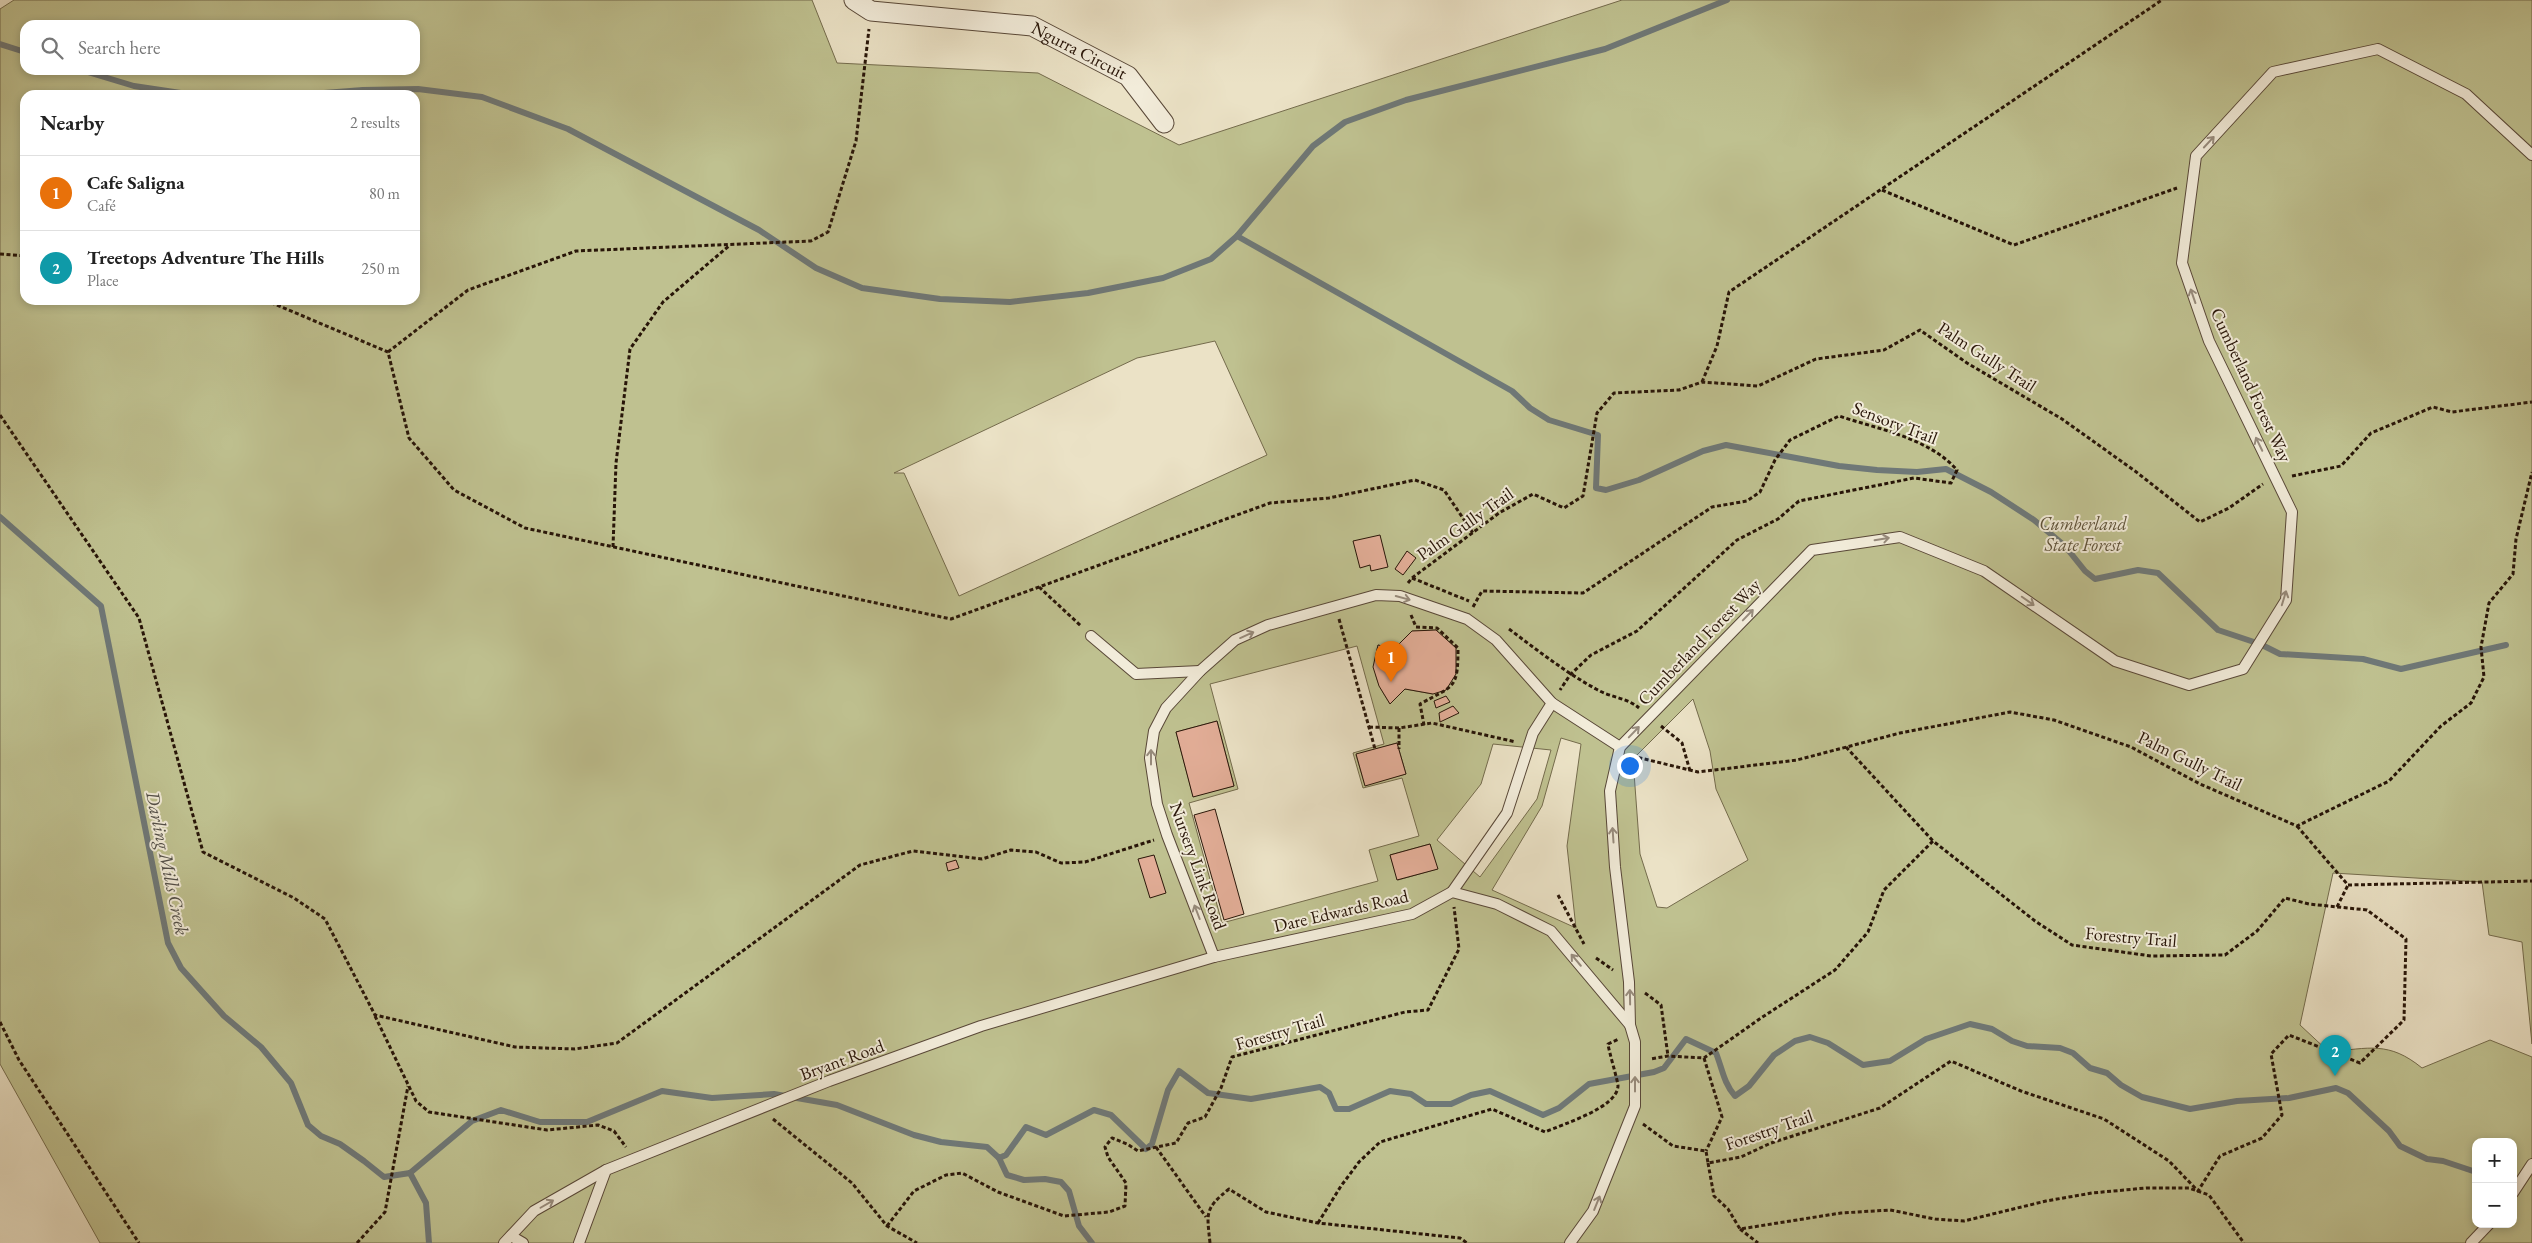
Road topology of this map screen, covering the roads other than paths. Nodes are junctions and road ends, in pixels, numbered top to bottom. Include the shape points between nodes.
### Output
1 (854, 0) edge
2 (1164, 123) dead end
3 (2532, 155) edge
4 (1091, 636) road end
5 (1200, 671) junction
6 (1552, 703) junction
7 (1620, 747) junction
8 (1452, 892) junction
9 (1214, 958) junction
10 (1630, 1025) junction
11 (2532, 1164) edge
12 (606, 1170) junction
13 (2517, 1187) edge
14 (2485, 1228) edge
15 (507, 1239) edge
16 (523, 1243) edge
17 (579, 1243) edge
18 (1570, 1243) edge
19 (2471, 1243) edge

1 - 2 street, Ngurra Circuit via 871,11 1032,26 1128,76
7 -> 3 lane, Cumberland Forest Way via 1812,550 1900,537 1984,571 2115,661 2188,685 2243,669 2286,600 2292,512 2209,341 2182,262 2196,156 2273,72 2378,50 2466,94
4 - 5 lane via 1136,674
5 -> 6 lane, Nursery Link Road via 1235,640 1268,625 1376,595 1402,597 1467,619 1496,640
9 -> 5 lane, Nursery Link Road via 1157,804 1150,758 1154,731 1166,708
6 - 7 lane, Nursery Link Road
6 - 8 lane via 1533,733 1507,813
10 -> 7 lane via 1629,982 1615,867 1610,791
8 - 9 lane, Dare Edwards Road via 1412,914
10 -> 8 lane via 1551,931 1497,904
9 - 12 lane, Bryant Road via 981,1026
18 -> 10 lane via 1593,1211 1634,1110 1635,1042
11 - 13 lane
15 -> 12 lane, Bryant Road via 534,1212
12 - 17 lane
14 - 19 lane
15 - 16 lane

